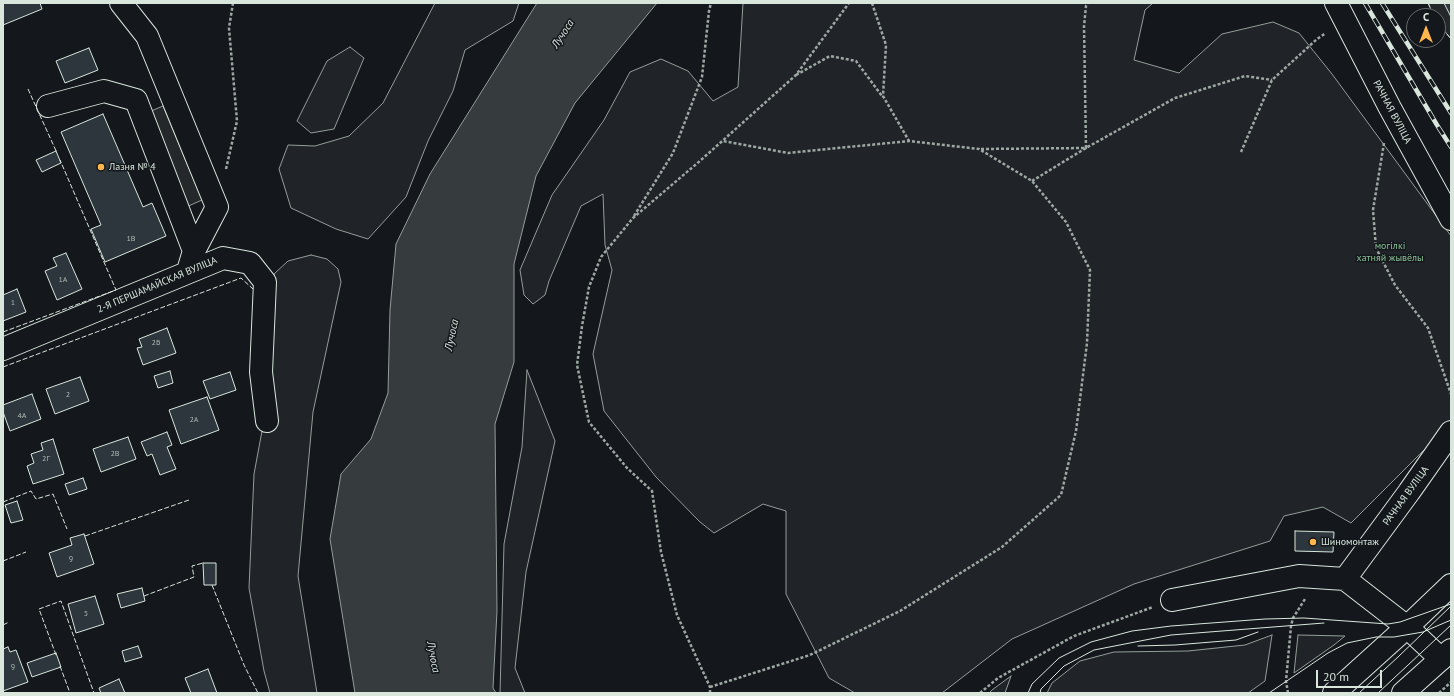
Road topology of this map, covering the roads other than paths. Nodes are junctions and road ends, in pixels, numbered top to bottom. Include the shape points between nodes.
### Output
1 (121, 3) edge
2 (1341, 12) edge
3 (48, 106) dead end
4 (1451, 219) edge
5 (191, 261) junction
6 (3, 349) edge
7 (267, 421) dead end
8 (1451, 432) edge
9 (1345, 579) junction
10 (1451, 585) edge
11 (1172, 600) road end
12 (1406, 628) junction
13 (1446, 655) edge
14 (1334, 693) edge
15 (1403, 693) edge

1 - 5 street via 147,36 217,207
2 - 4 street, РАЧНАЯ ВУЛІЦА
3 - 5 street via 104,91 136,100
5 - 6 street, 2-Я ПЕРШАМАЙСКАЯ ВУЛІЦА
5 - 7 street, 2-Я ПЕРШАМАЙСКАЯ ВУЛІЦА via 223,258 250,263 265,282 261,372
8 - 9 street, РАЧНАЯ ВУЛІЦА
9 - 11 street via 1299,576
9 - 12 street
10 - 12 street
12 - 13 street
12 - 14 street
13 - 15 street

